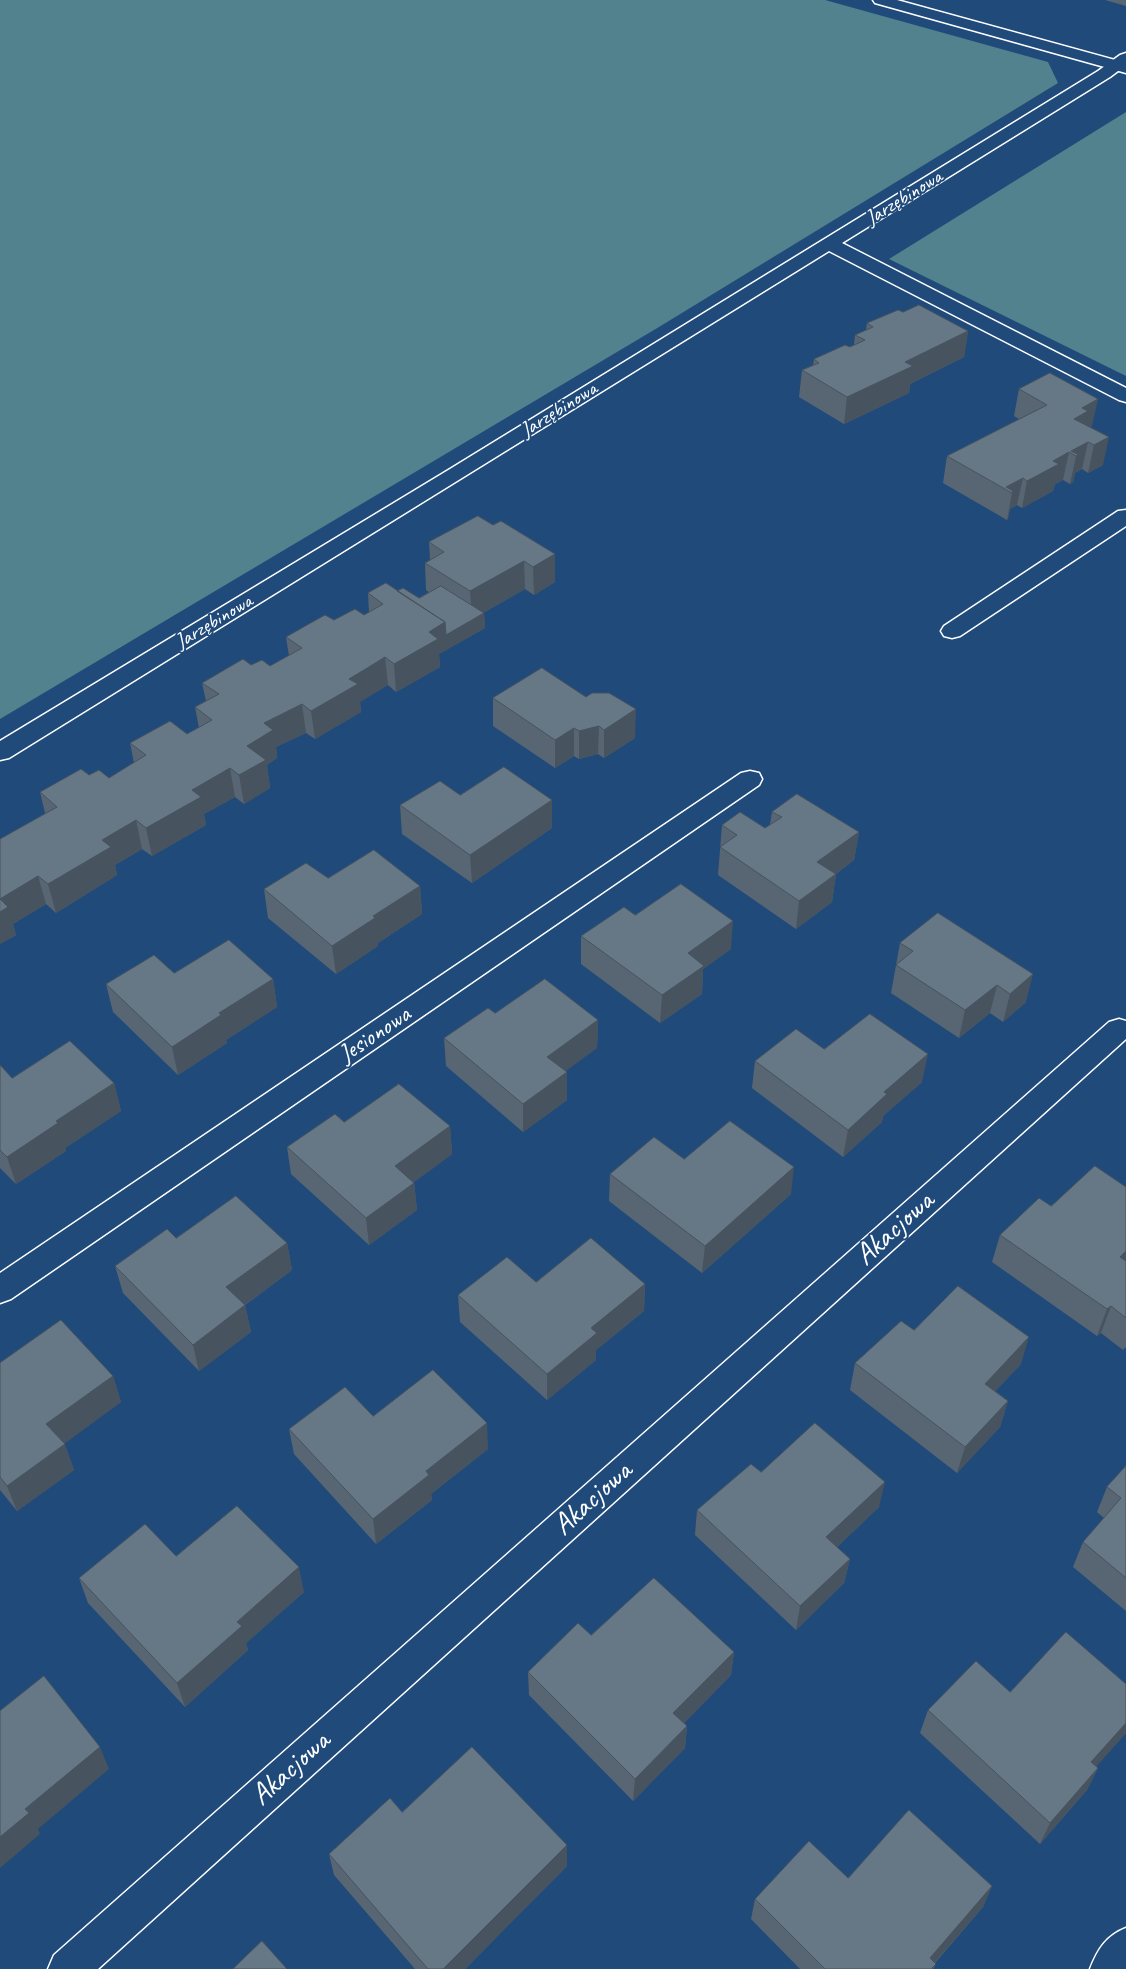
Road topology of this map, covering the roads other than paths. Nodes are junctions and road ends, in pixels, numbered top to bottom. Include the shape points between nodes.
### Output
1 (880, 0) edge
2 (1123, 64) edge
3 (829, 244) junction
4 (1126, 396) edge
5 (1126, 516) edge
6 (952, 631) dead end
7 (0, 752) edge
8 (750, 779) dead end
9 (1119, 1029) dead end
10 (0, 1290) edge
11 (1126, 1948) edge
12 (68, 1969) edge
13 (1110, 1969) edge

1 - 2 street
2 - 3 street, Jarzębinowa
3 - 4 street
3 - 7 street, Jarzębinowa
5 - 6 street
8 - 10 street, Jesionowa
9 - 12 street, Akacjowa
11 - 13 street

